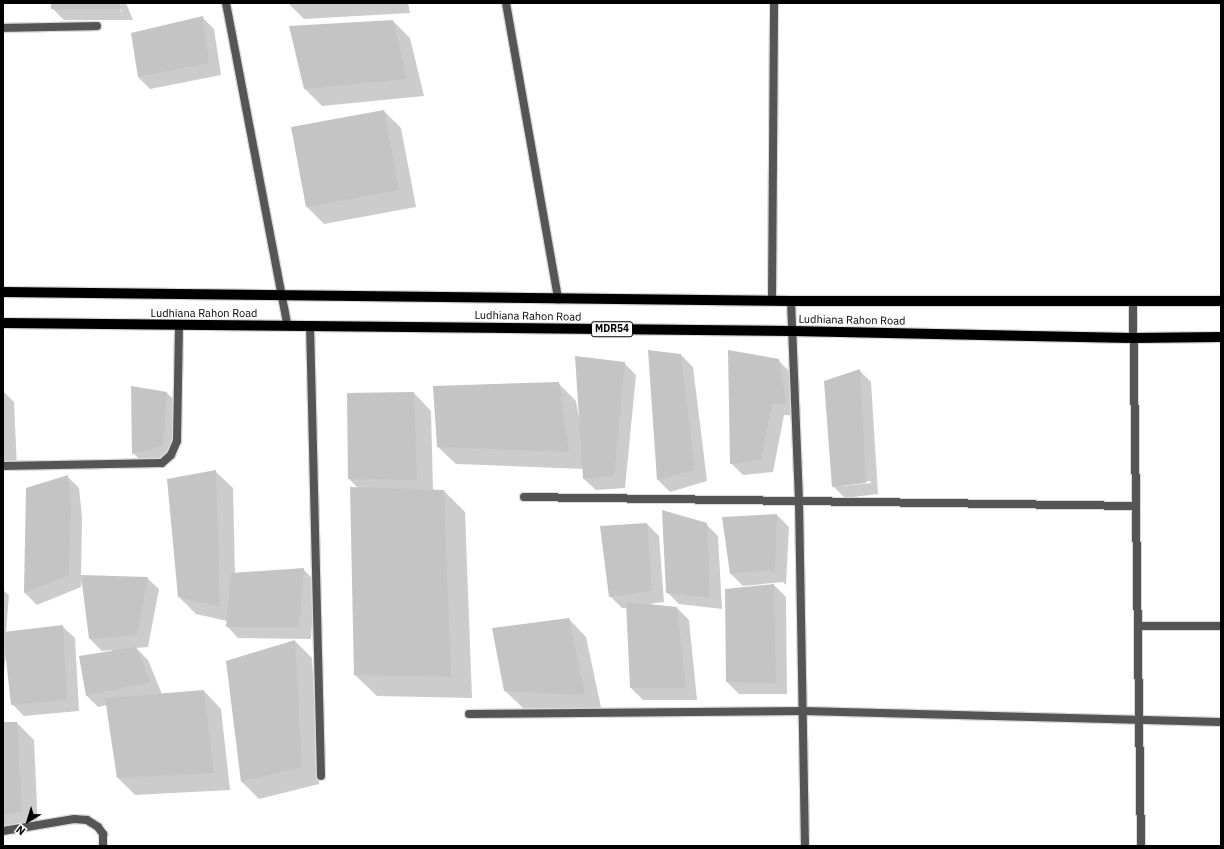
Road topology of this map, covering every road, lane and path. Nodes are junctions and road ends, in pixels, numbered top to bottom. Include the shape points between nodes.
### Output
1 (226, 3) edge
2 (506, 3) edge
3 (774, 3) edge
4 (97, 26) dead end
5 (3, 28) edge
6 (3, 292) edge
7 (281, 296) junction
8 (558, 299) junction
9 (772, 301) junction
10 (791, 301) junction
11 (1221, 301) edge
12 (1133, 302) junction
13 (3, 323) edge
14 (287, 324) junction
15 (310, 325) junction
16 (179, 326) junction
17 (792, 331) junction
18 (1221, 336) edge
19 (1132, 338) junction
20 (3, 466) edge
21 (524, 497) dead end
22 (799, 502) junction
23 (1136, 506) junction
24 (1138, 626) junction
25 (1221, 626) edge
26 (804, 711) junction
27 (469, 714) dead end
28 (1139, 722) junction
29 (1221, 722) edge
30 (321, 776) dead end
31 (3, 831) edge
32 (103, 846) edge
33 (805, 846) edge
34 (1141, 846) edge

1 - 7 street
2 - 8 street
3 - 9 street
4 - 5 street
6 - 7 main road, Ludhiana Rahon Road
7 - 8 main road, Ludhiana Rahon Road
7 - 14 street
8 - 9 main road, Ludhiana Rahon Road
9 - 10 main road, Ludhiana Rahon Road
10 - 12 main road, Ludhiana Rahon Road
10 - 17 street
11 - 12 main road, Ludhiana Rahon Road
12 - 19 street
13 - 16 main road, Ludhiana Rahon Road / MDR54
14 - 15 main road, Ludhiana Rahon Road / MDR54
14 - 16 main road, Ludhiana Rahon Road / MDR54
15 - 17 main road, Ludhiana Rahon Road / MDR54
15 - 30 street
16 - 20 street via 177,441 171,456 162,463
17 - 19 main road, Ludhiana Rahon Road / MDR54
17 - 22 street
18 - 19 main road, Ludhiana Rahon Road / MDR54
19 - 23 street
21 - 22 street
22 - 23 street
22 - 26 street
23 - 24 street
24 - 25 street
24 - 28 street
26 - 27 street
26 - 28 street
26 - 33 street
28 - 29 street
28 - 34 street
31 - 32 street via 74,819 87,820 103,834

